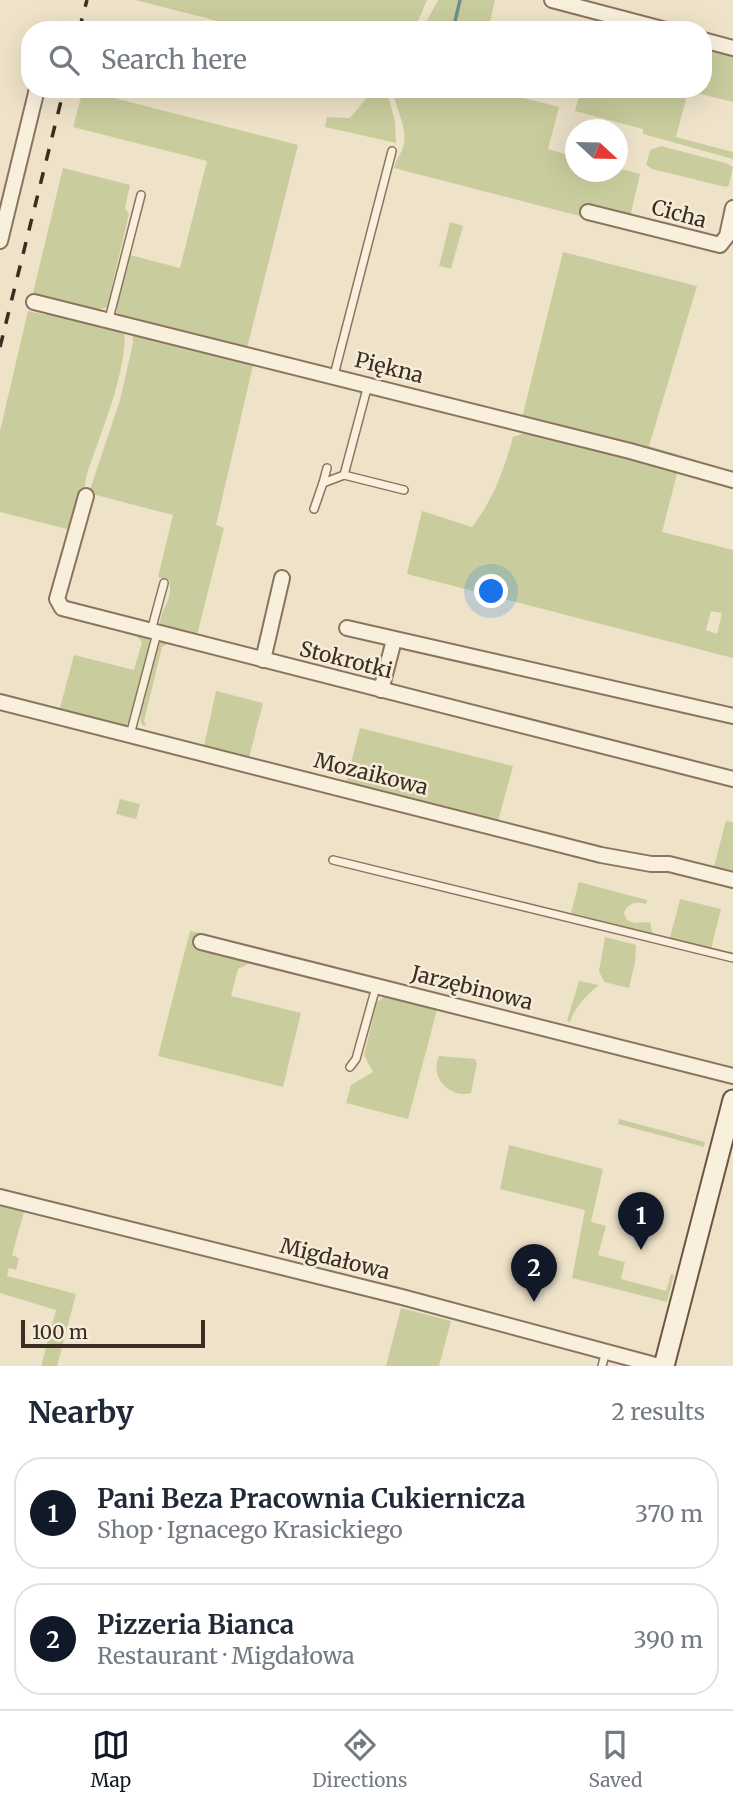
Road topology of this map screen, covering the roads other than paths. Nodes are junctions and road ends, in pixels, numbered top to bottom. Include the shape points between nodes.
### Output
1 (552, 0) edge
2 (632, 21) edge
3 (712, 42) edge
4 (733, 48) edge
5 (35, 98) edge
6 (392, 151) dead end
7 (141, 195) dead end
8 (733, 208) edge
9 (588, 212) dead end
10 (0, 241) edge
11 (34, 302) dead end
12 (109, 319) junction
13 (334, 375) junction
14 (368, 384) junction
15 (327, 468) dead end
16 (344, 475) junction
17 (733, 480) edge
18 (323, 483) junction
19 (404, 490) dead end
20 (86, 496) dead end
21 (314, 509) dead end
22 (282, 578) dead end
23 (164, 583) dead end
24 (347, 628) dead end
25 (154, 632) junction
26 (394, 640) junction
27 (263, 660) junction
28 (381, 690) junction
29 (0, 702) edge
30 (733, 716) edge
31 (130, 735) junction
32 (733, 779) edge
33 (333, 860) dead end
34 (733, 880) edge
35 (201, 942) dead end
36 (733, 958) edge
37 (376, 986) junction
38 (350, 1067) dead end
39 (733, 1076) edge
40 (733, 1100) edge
41 (726, 1156) edge
42 (0, 1196) edge
43 (604, 1359) edge
44 (662, 1366) edge

1 - 2 street
3 - 4 street
5 - 10 street
6 - 13 lane
7 - 12 lane
8 - 9 street, Cicha via 727,236 720,245
11 - 12 street, Piękna
12 - 13 street, Piękna
13 - 14 street, Piękna
14 - 16 lane
14 - 17 street, Piękna
15 - 18 lane
16 - 18 lane
16 - 19 lane
18 - 21 lane
20 - 25 street, Stokrotki via 59,604
22 - 27 street
23 - 25 lane
24 - 26 street
25 - 27 street, Stokrotki
25 - 31 lane
26 - 28 street
26 - 30 street
27 - 28 street, Stokrotki
28 - 32 street, Stokrotki
29 - 31 street, Mozaikowa
31 - 34 street, Mozaikowa via 601,855 669,864
33 - 36 lane
35 - 37 street, Jarzębinowa
37 - 38 lane
37 - 39 street, Jarzębinowa
40 - 41 street
41 - 44 street
42 - 43 street, Migdałowa via 402,1297
43 - 44 street, Migdałowa

